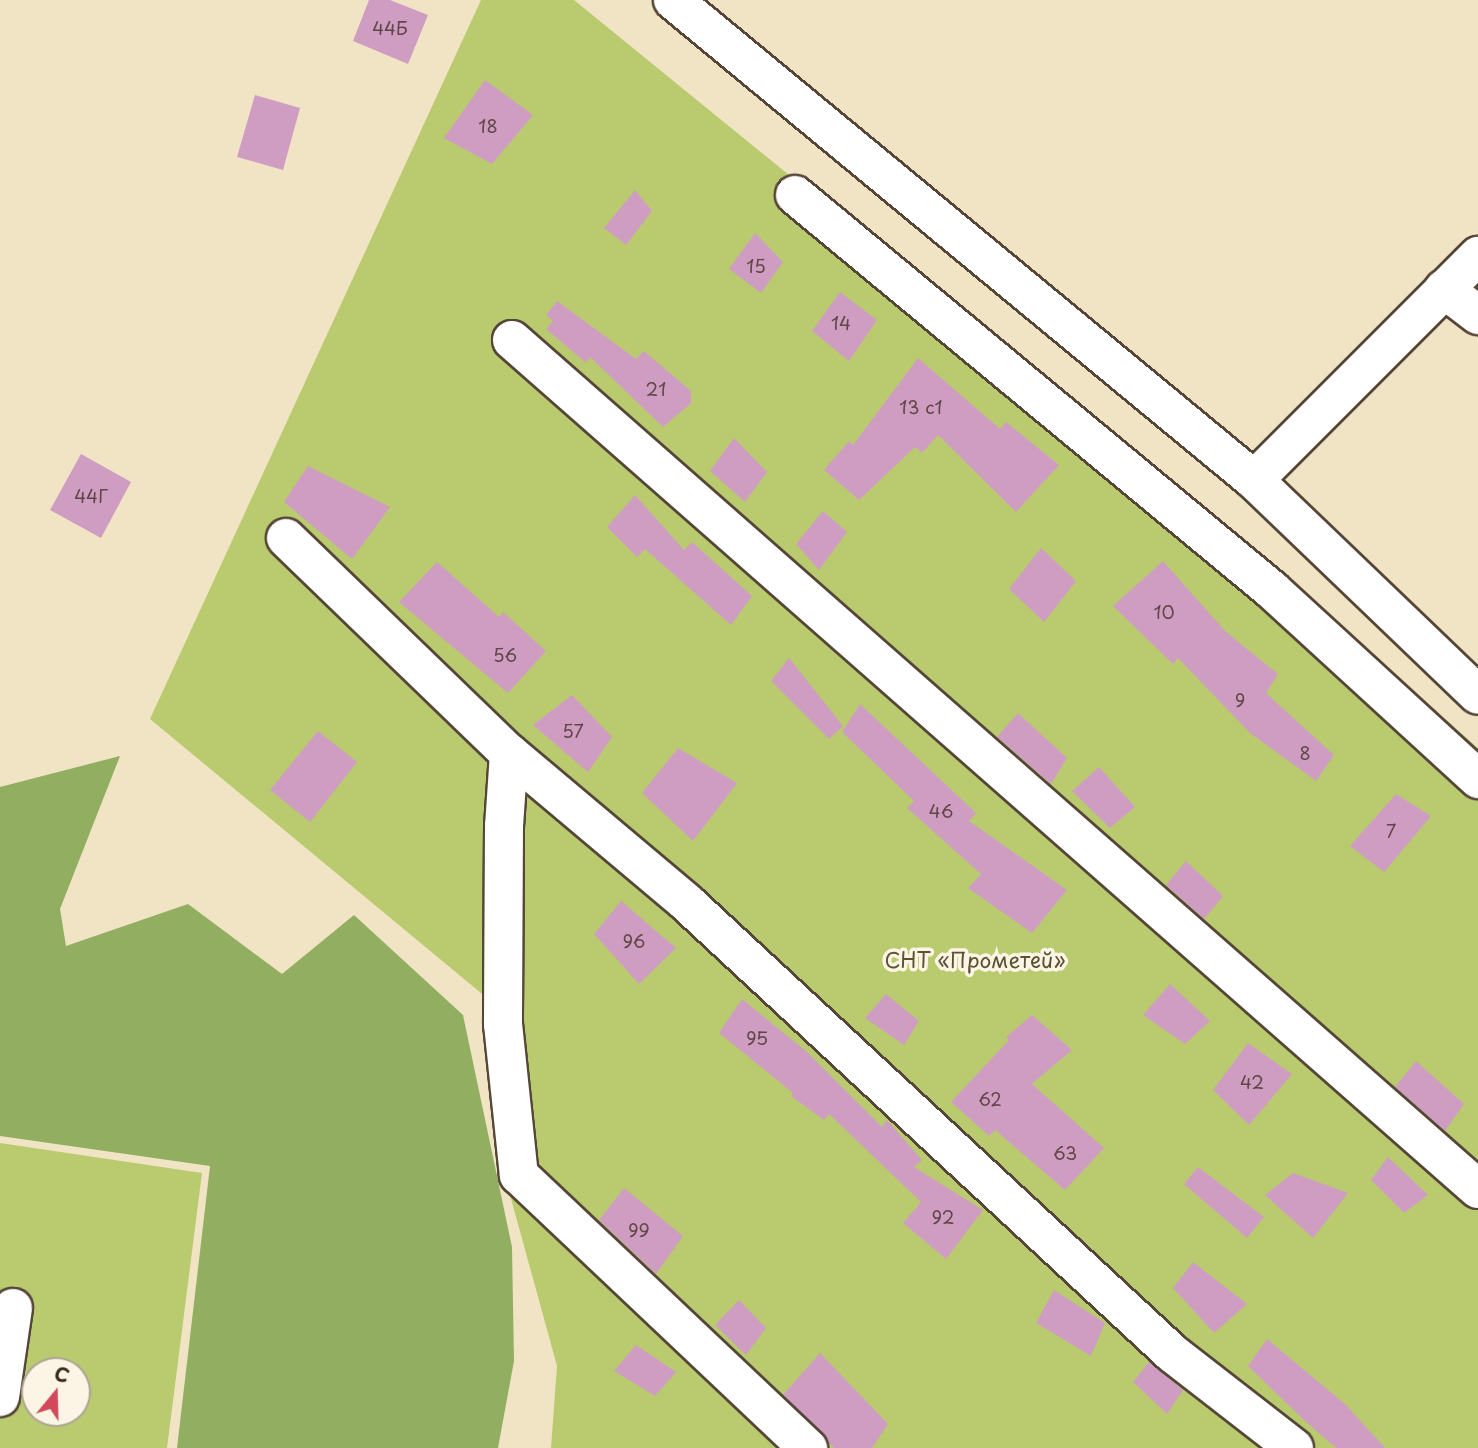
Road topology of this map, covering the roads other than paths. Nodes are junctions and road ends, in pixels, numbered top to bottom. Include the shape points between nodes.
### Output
1 (673, 0) edge
2 (795, 195) dead end
3 (1478, 256) edge
4 (1444, 289) junction
5 (1478, 314) edge
6 (512, 340) dead end
7 (1254, 480) junction
8 (286, 538) dead end
9 (1478, 695) edge
10 (509, 753) junction
11 (1478, 779) edge
12 (1478, 1189) edge
13 (13, 1308) dead end
14 (0, 1397) edge
15 (808, 1448) edge
16 (1294, 1448) edge

1 - 7 street
2 - 11 street via 1272,590
3 - 4 street
4 - 5 street
4 - 7 street
6 - 12 street
7 - 9 street
8 - 10 street
10 - 15 street via 503,826 503,1024 519,1175
10 - 16 street via 687,903 1173,1354
13 - 14 street

